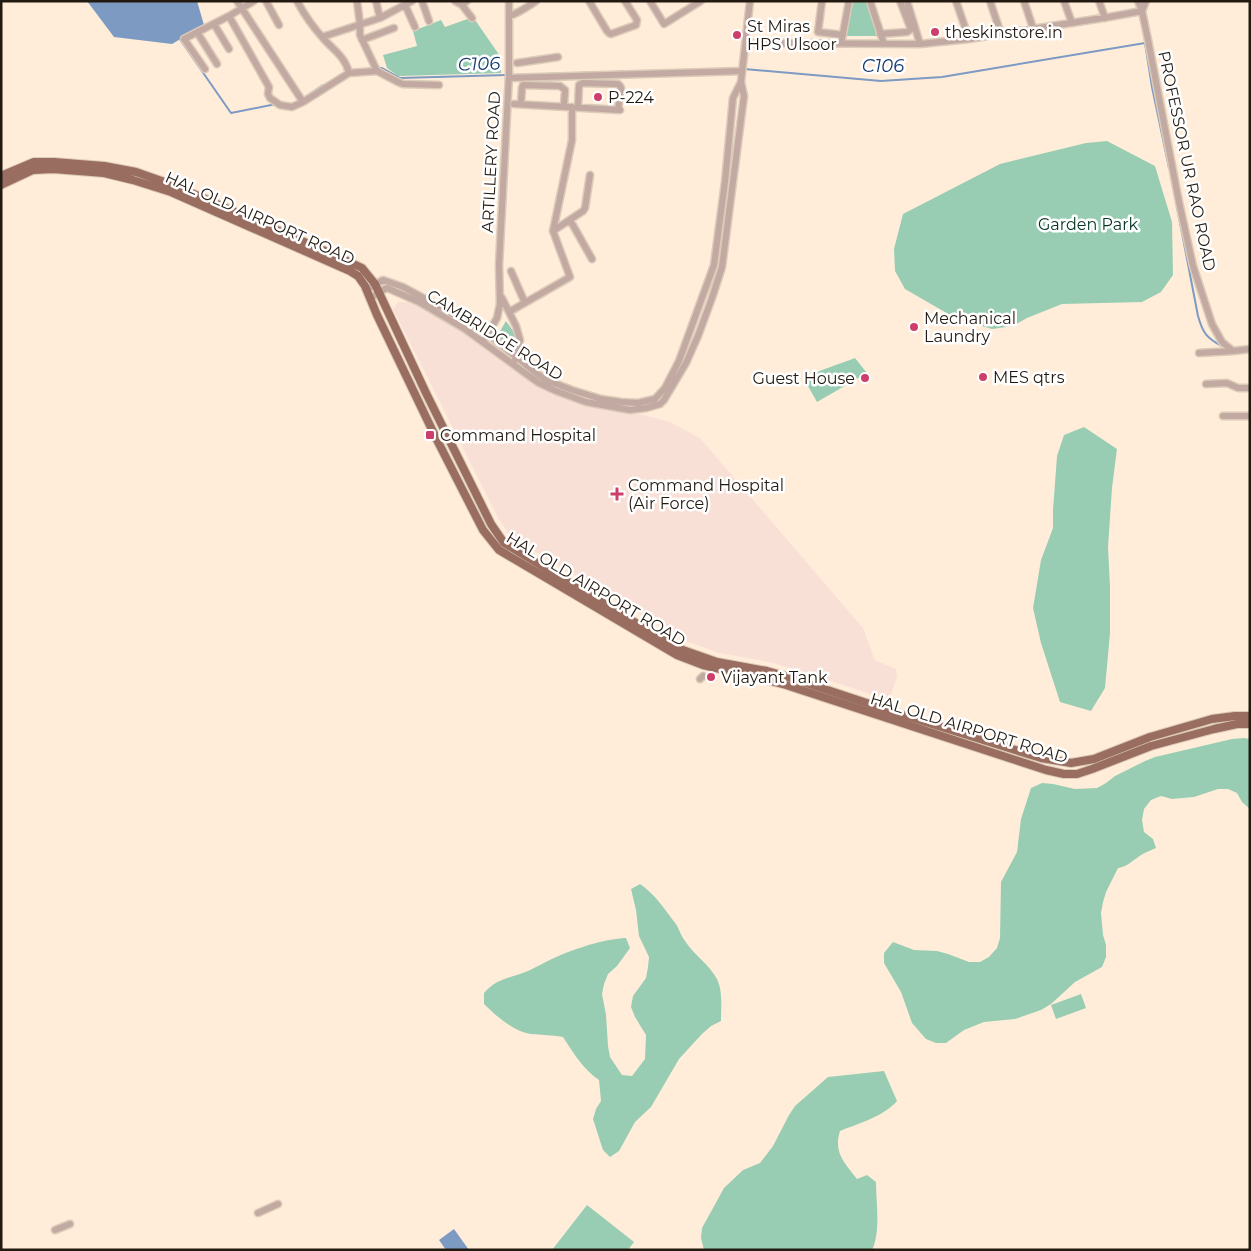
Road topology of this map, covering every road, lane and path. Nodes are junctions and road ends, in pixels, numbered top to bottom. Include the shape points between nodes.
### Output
1 (237, 1) edge
2 (254, 1) edge
3 (266, 1) edge
4 (297, 1) edge
5 (357, 1) edge
6 (376, 1) edge
7 (412, 1) edge
8 (422, 1) edge
9 (509, 1) edge
10 (536, 1) edge
11 (589, 1) edge
12 (625, 1) edge
13 (650, 1) edge
14 (700, 1) edge
15 (750, 1) edge
16 (822, 1) edge
17 (849, 1) edge
18 (870, 1) edge
19 (900, 1) edge
20 (907, 1) edge
21 (956, 1) edge
22 (990, 1) edge
23 (1024, 1) edge
24 (1064, 1) edge
25 (1099, 1) edge
26 (1138, 1) edge
27 (1146, 1) edge
28 (462, 2) edge
29 (405, 5) junction
30 (242, 9) junction
31 (1142, 11) junction
32 (509, 14) junction
33 (229, 16) junction
34 (380, 18) junction
35 (472, 18) dead end
36 (1105, 18) junction
37 (429, 21) dead end
38 (1072, 23) junction
39 (214, 24) junction
40 (360, 24) junction
41 (279, 25) dead end
42 (394, 28) dead end
43 (415, 28) dead end
44 (1033, 28) junction
45 (197, 32) junction
46 (880, 34) junction
47 (1001, 34) junction
48 (843, 35) junction
49 (322, 37) junction
50 (968, 39) junction
51 (362, 40) junction
52 (746, 43) junction
53 (841, 44) junction
54 (884, 44) junction
55 (920, 44) junction
56 (230, 49) dead end
57 (558, 57) dead end
58 (517, 63) dead end
59 (217, 64) dead end
60 (205, 69) dead end
61 (377, 70) junction
62 (349, 71) junction
63 (742, 71) junction
64 (509, 78) junction
65 (741, 82) junction
66 (439, 85) dead end
67 (303, 102) junction
68 (564, 106) junction
69 (575, 107) junction
70 (590, 174) dead end
71 (1, 176) edge
72 (1, 184) edge
73 (570, 220) junction
74 (553, 231) junction
75 (592, 259) dead end
76 (511, 271) dead end
77 (377, 288) junction
78 (366, 290) junction
79 (500, 294) junction
80 (370, 299) junction
81 (526, 303) junction
82 (509, 312) junction
83 (488, 334) junction
84 (483, 342) junction
85 (1250, 349) edge
86 (1232, 350) junction
87 (1199, 352) dead end
88 (516, 357) junction
89 (514, 364) junction
90 (1206, 384) dead end
91 (1250, 388) edge
92 (1223, 416) dead end
93 (1250, 416) edge
94 (678, 652) junction
95 (1250, 716) edge
96 (1250, 724) edge
97 (278, 1204) dead end
98 (258, 1212) dead end
99 (70, 1224) dead end
100 (56, 1230) dead end

1 - 30 street
2 - 30 street
3 - 41 street
4 - 49 street
5 - 40 street
6 - 34 street
7 - 29 street
8 - 37 street
9 - 32 street, ARTILLERY ROAD
10 - 32 street via 520,12
11 - 12 street via 611,34 637,23
13 - 14 street via 664,24
15 - 52 street, CAMBRIDGE ROAD
16 - 48 street via 818,32
17 - 48 street
18 - 46 street
19 - 46 street via 910,29
20 - 55 street
21 - 50 street
22 - 47 street
23 - 44 street
24 - 38 street
25 - 36 street
26 - 31 street, PROFESSOR UR RAO ROAD
27 - 31 street
28 - 35 street
29 - 34 street
29 - 43 street
30 - 33 street
30 - 67 street
31 - 36 street
31 - 86 street, PROFESSOR UR RAO ROAD via 1193,266 1212,324 1222,342
32 - 64 street, ARTILLERY ROAD
33 - 39 street
33 - 67 street via 269,87 270,98 280,105 292,107
34 - 40 street
36 - 38 street
38 - 44 street
39 - 45 street
39 - 56 street
40 - 49 street
40 - 51 street
42 - 51 street
44 - 47 street
45 - 59 street
45 - 60 street via 184,39
46 - 54 street
47 - 50 street
48 - 53 street
49 - 62 street via 345,61
50 - 55 street
51 - 61 street
52 - 53 street
52 - 63 street, CAMBRIDGE ROAD
53 - 54 street
54 - 55 street
57 - 58 street
61 - 62 street
61 - 66 street via 403,84
62 - 67 street
63 - 64 street
63 - 65 street, CAMBRIDGE ROAD
64 - 79 street, ARTILLERY ROAD
65 - 88 street, CAMBRIDGE ROAD via 733,98 714,265 679,361 658,397 638,403 601,399 546,380
65 - 89 street, CAMBRIDGE ROAD via 744,96 722,267 698,336 664,400 660,404 630,410 586,402 539,383
68 - 68 street via 518,104 524,85 560,86 565,90
68 - 69 street
69 - 69 street via 619,110 621,88 618,84 580,84
69 - 74 street via 572,140
70 - 73 street via 585,208
71 - 77 main road, HAL OLD AIRPORT ROAD via 34,162 104,166 136,172 173,184 362,268
72 - 78 main road, HAL OLD AIRPORT ROAD via 33,170 53,169 133,180 171,192 350,271 358,276
73 - 74 street
73 - 75 street
74 - 81 street via 570,277
76 - 81 street
77 - 78 street
77 - 80 street
77 - 83 street, CAMBRIDGE ROAD via 383,280 403,287
77 - 84 street, CAMBRIDGE ROAD via 391,289 419,302
77 - 94 main road, HAL OLD AIRPORT ROAD via 426,393 504,544
78 - 80 main road, HAL OLD AIRPORT ROAD
79 - 82 street, ARTILLERY ROAD
79 - 83 street, ARTILLERY ROAD via 498,318
80 - 94 main road, HAL OLD AIRPORT ROAD via 482,530 499,550
81 - 82 street
82 - 88 street, ARTILLERY ROAD via 520,340
83 - 84 street, ARTILLERY ROAD
83 - 88 street, CAMBRIDGE ROAD
84 - 89 street, CAMBRIDGE ROAD
85 - 86 street
86 - 87 street
88 - 89 street, ARTILLERY ROAD
90 - 91 street via 1228,383 1238,388
92 - 93 street
94 - 95 main road, HAL OLD AIRPORT ROAD via 785,676 1041,758 1071,763 1094,759 1150,737 1212,719
94 - 96 main road, HAL OLD AIRPORT ROAD via 703,665 783,684 1064,774 1077,774 1151,746 1214,729
97 - 98 street
99 - 100 street

